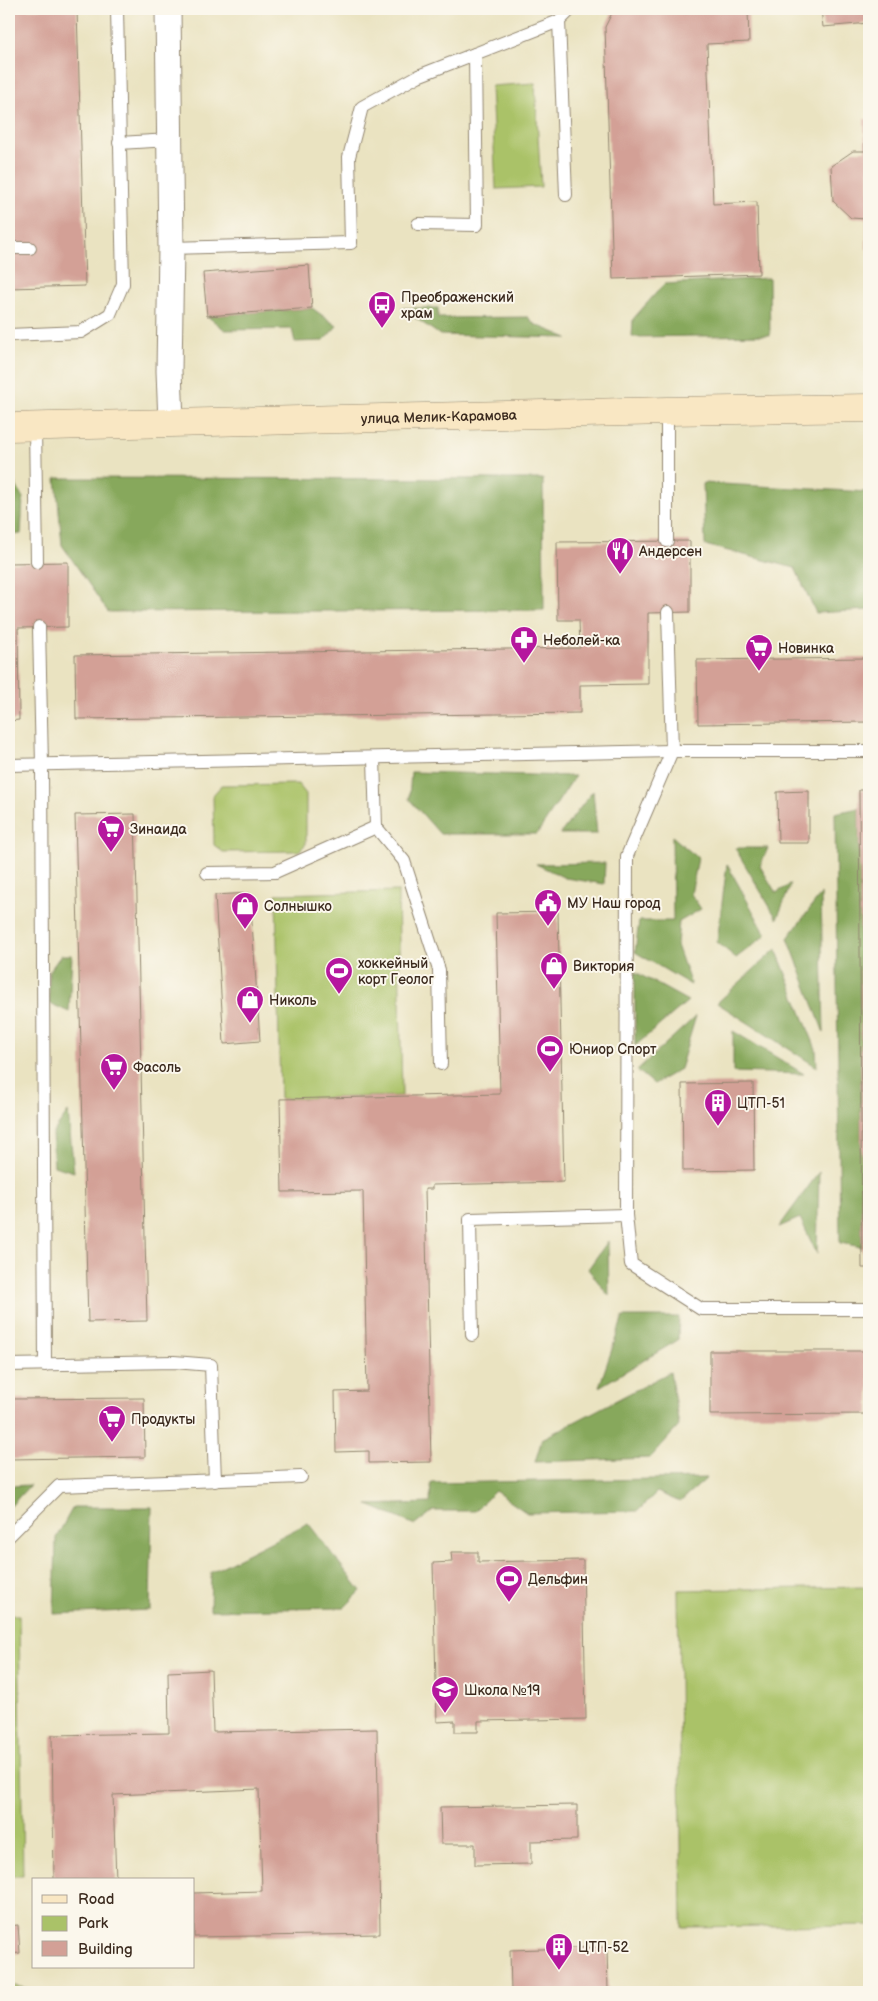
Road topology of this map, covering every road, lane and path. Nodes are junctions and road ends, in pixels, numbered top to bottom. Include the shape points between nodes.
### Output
1 (117, 9) edge
2 (168, 9) edge
3 (571, 9) edge
4 (560, 20) junction
5 (475, 54) junction
6 (170, 140) junction
7 (118, 143) junction
8 (566, 195) dead end
9 (418, 224) dead end
10 (9, 248) edge
11 (30, 248) dead end
12 (171, 248) junction
13 (9, 335) edge
14 (869, 408) edge
15 (667, 411) junction
16 (171, 422) junction
17 (22, 427) edge
18 (667, 541) dead end
19 (38, 562) dead end
20 (668, 612) dead end
21 (39, 627) dead end
22 (672, 751) junction
23 (869, 751) edge
24 (374, 758) junction
25 (9, 765) edge
26 (42, 765) junction
27 (376, 827) junction
28 (207, 873) dead end
29 (441, 1064) dead end
30 (626, 1215) junction
31 (869, 1309) edge
32 (472, 1335) dead end
33 (9, 1365) edge
34 (46, 1365) junction
35 (301, 1477) dead end
36 (215, 1481) junction
37 (9, 1536) edge

1 - 7 lane
2 - 6 street
3 - 4 lane
4 - 5 lane
4 - 8 lane
5 - 9 lane via 477,226
5 - 12 lane via 418,76 362,108 349,157 351,243
6 - 7 lane
6 - 12 street
7 - 13 lane via 122,284 110,314 81,332
10 - 11 lane
12 - 16 street
14 - 15 main road, улица Мелик-Карамова
15 - 16 main road, улица Мелик-Карамова
15 - 18 lane
16 - 17 main road, улица Мелик-Карамова
17 - 19 lane
20 - 22 lane
21 - 26 lane
22 - 23 lane
22 - 24 lane
22 - 30 lane via 627,856
24 - 26 lane
24 - 27 lane
25 - 26 lane
26 - 34 lane
27 - 28 lane via 275,872
27 - 29 lane via 404,861 439,970
30 - 31 lane via 631,1264 701,1309
30 - 32 lane via 470,1219
33 - 34 lane
34 - 36 lane via 174,1362 211,1365
35 - 36 lane
36 - 37 lane via 59,1486

